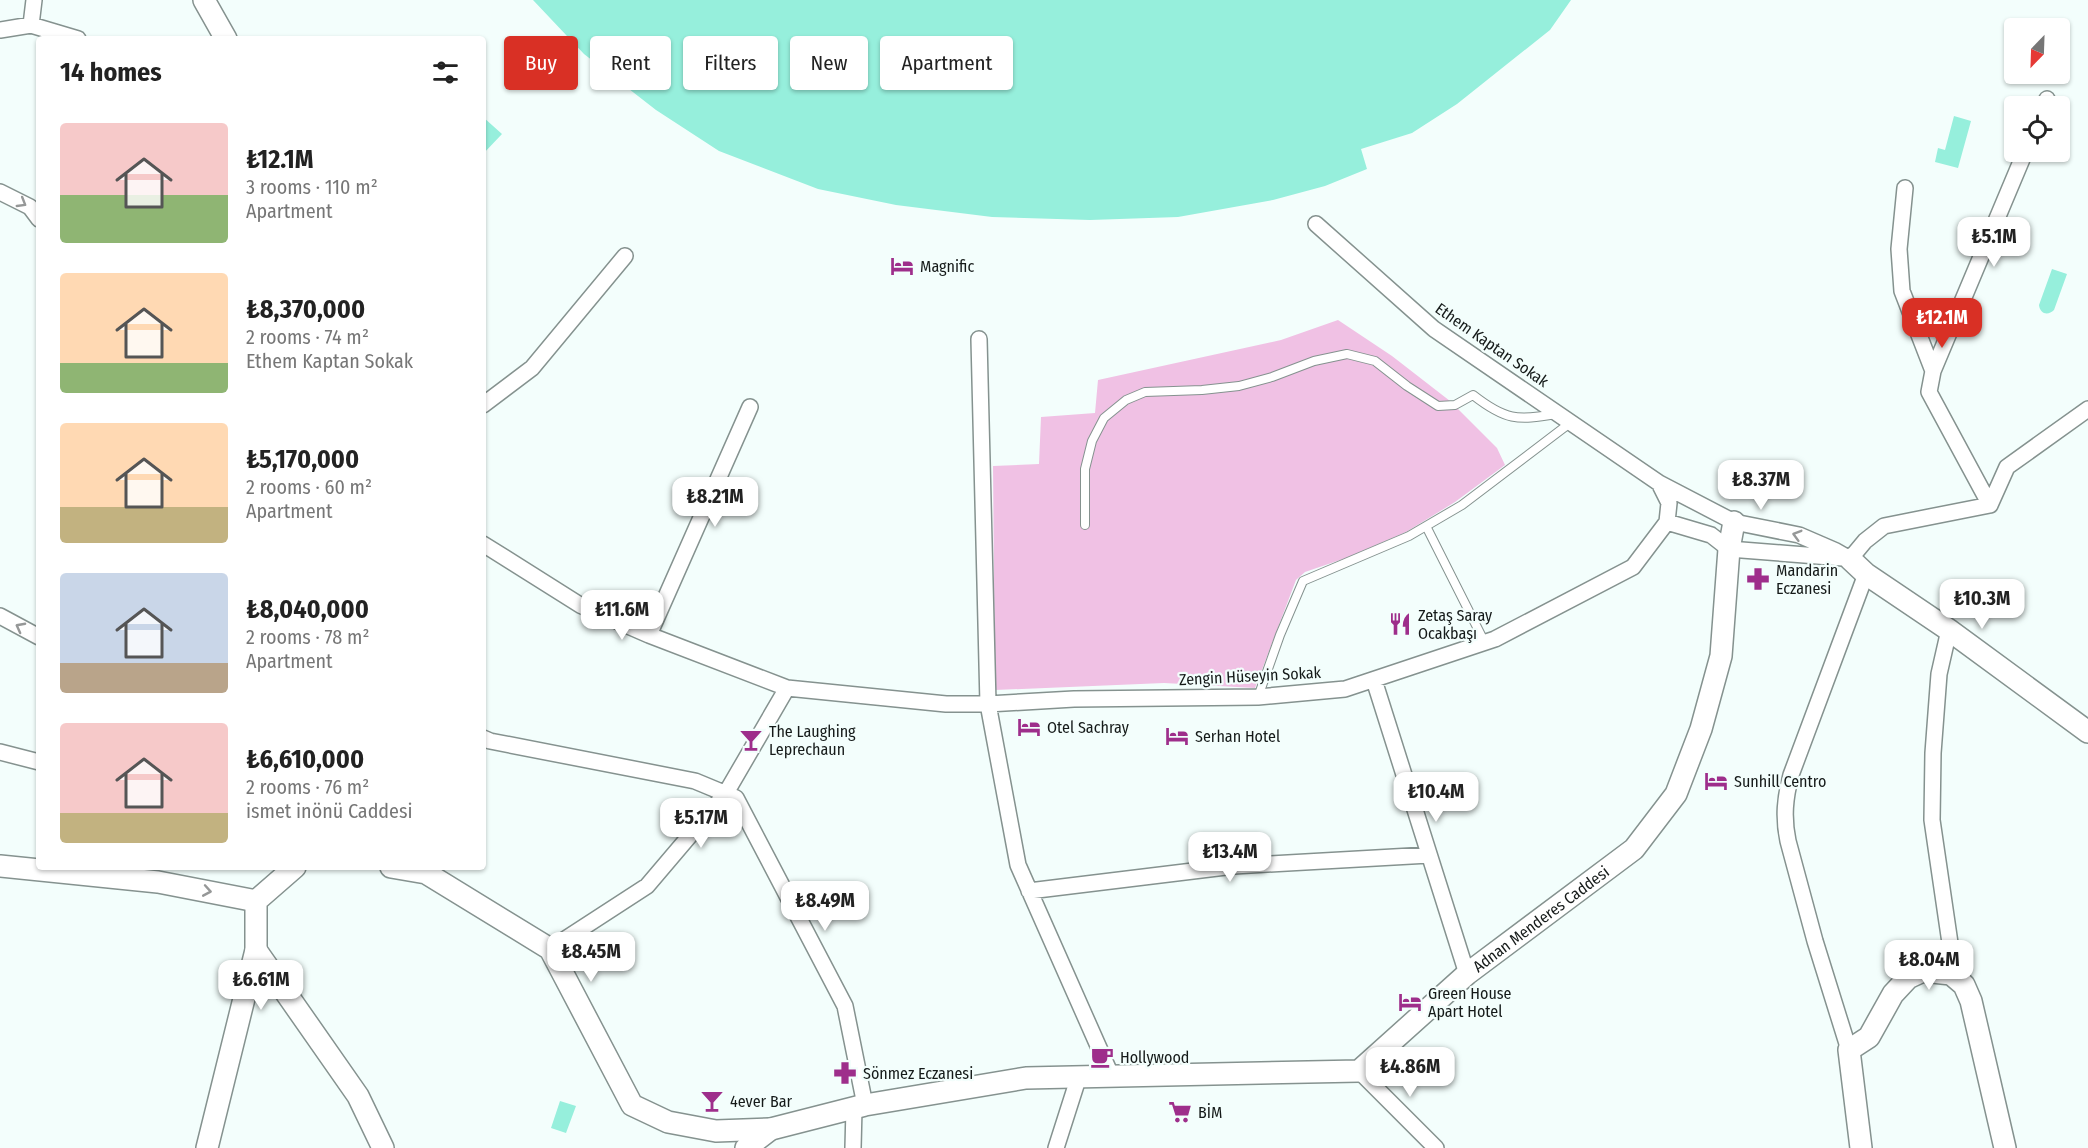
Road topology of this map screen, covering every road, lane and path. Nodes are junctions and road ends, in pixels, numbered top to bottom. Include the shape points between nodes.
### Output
1 (34, 0) edge
2 (204, 0) edge
3 (31, 25) junction
4 (0, 30) edge
5 (68, 36) edge
6 (224, 36) edge
7 (2021, 162) edge
8 (1905, 188) dead end
9 (0, 192) edge
10 (36, 215) edge
11 (1316, 224) dead end
12 (625, 256) dead end
13 (979, 339) dead end
14 (1933, 371) junction
15 (486, 403) edge
16 (750, 407) dead end
17 (2088, 409) edge
18 (1564, 418) junction
19 (1659, 483) junction
20 (1990, 505) junction
21 (1667, 522) junction
22 (1734, 522) junction
23 (1085, 525) dead end
24 (1426, 526) junction
25 (489, 548) edge
26 (1729, 549) junction
27 (1850, 559) junction
28 (1866, 574) junction
29 (0, 616) edge
30 (1949, 630) junction
31 (36, 635) edge
32 (649, 635) junction
33 (1485, 643) junction
34 (1374, 680) junction
35 (788, 688) junction
36 (1258, 697) junction
37 (988, 704) junction
38 (2088, 732) edge
39 (486, 739) edge
40 (0, 752) edge
41 (36, 761) edge
42 (726, 793) junction
43 (1429, 855) junction
44 (0, 866) edge
45 (36, 868) edge
46 (70, 870) edge
47 (292, 870) edge
48 (408, 870) edge
49 (157, 875) edge
50 (1029, 891) junction
51 (256, 901) junction
52 (550, 948) junction
53 (256, 950) junction
54 (1467, 974) junction
55 (1951, 974) junction
56 (1849, 1050) junction
57 (1359, 1071) junction
58 (1112, 1075) junction
59 (1079, 1076) junction
60 (860, 1107) junction
61 (771, 1130) junction
62 (207, 1148) edge
63 (383, 1148) edge
64 (746, 1148) edge
65 (854, 1148) edge
66 (1056, 1148) edge
67 (1436, 1148) edge
68 (1861, 1148) edge
69 (2005, 1148) edge

1 - 3 street
2 - 6 street
3 - 4 street
3 - 5 street
7 - 14 street
8 - 14 street via 1899,249 1902,291
9 -> 10 street via 30,207
11 - 18 street, Ethem Kaptan Sokak via 1434,329
12 - 15 street via 532,368
13 - 37 street
14 - 20 street via 1929,392
16 - 32 street
17 - 20 street via 2007,466
18 - 19 street, Ethem Kaptan Sokak
18 - 23 lane via 1506,416 1473,395 1455,405 1438,406 1375,361 1347,354 1239,386 1145,392 1126,400 1104,418 1092,441 1085,469
18 - 24 lane via 1462,505
19 - 21 street via 1668,504
19 - 22 street, Ethem Kaptan Sokak
20 - 27 street via 1884,526
21 - 26 street via 1711,535
21 - 33 street, Zengin Hüseyin Sokak via 1633,567
22 - 26 street, Adnan Menderes Caddesi
27 -> 22 street, Ethem Kaptan Sokak via 1799,535
24 - 33 lane
24 - 36 lane via 1303,580
25 - 32 street, Zengin Hüseyin Sokak via 580,605
26 - 27 street
26 - 54 street, Adnan Menderes Caddesi via 1721,656 1701,729 1676,794 1634,849
27 - 28 street
28 - 30 street
28 - 56 street via 1791,775 1785,801 1785,825 1800,887
31 -> 29 street
30 - 38 street
30 - 55 street via 1939,674 1932,820
32 - 35 street, Zengin Hüseyin Sokak
33 - 34 street, Zengin Hüseyin Sokak
34 - 36 street, Zengin Hüseyin Sokak via 1345,689
34 - 43 street
35 - 37 street, Zengin Hüseyin Sokak via 946,704
35 - 42 street
36 - 37 street, Zengin Hüseyin Sokak
37 - 50 street via 1018,865
39 - 42 street via 695,781
40 - 41 street
42 - 52 street via 647,886
42 - 60 street via 736,798 845,1006
43 - 50 street via 1233,866
43 - 54 street
44 - 45 street
46 - 49 street
47 - 51 street
48 - 52 street via 426,873
49 -> 51 street
50 - 58 street
51 - 53 street
52 - 61 street via 632,1105 668,1122 716,1131
53 - 62 street
53 - 63 street via 358,1096
54 - 57 street, Adnan Menderes Caddesi
55 - 56 street via 1923,971 1908,978 1893,994 1869,1037
55 - 69 street via 1964,985 1971,1001
56 - 68 street
57 - 58 street
57 - 67 street
58 - 59 street
59 - 60 street via 1026,1078
59 - 66 street
60 - 61 street
60 - 65 street
61 - 64 street

